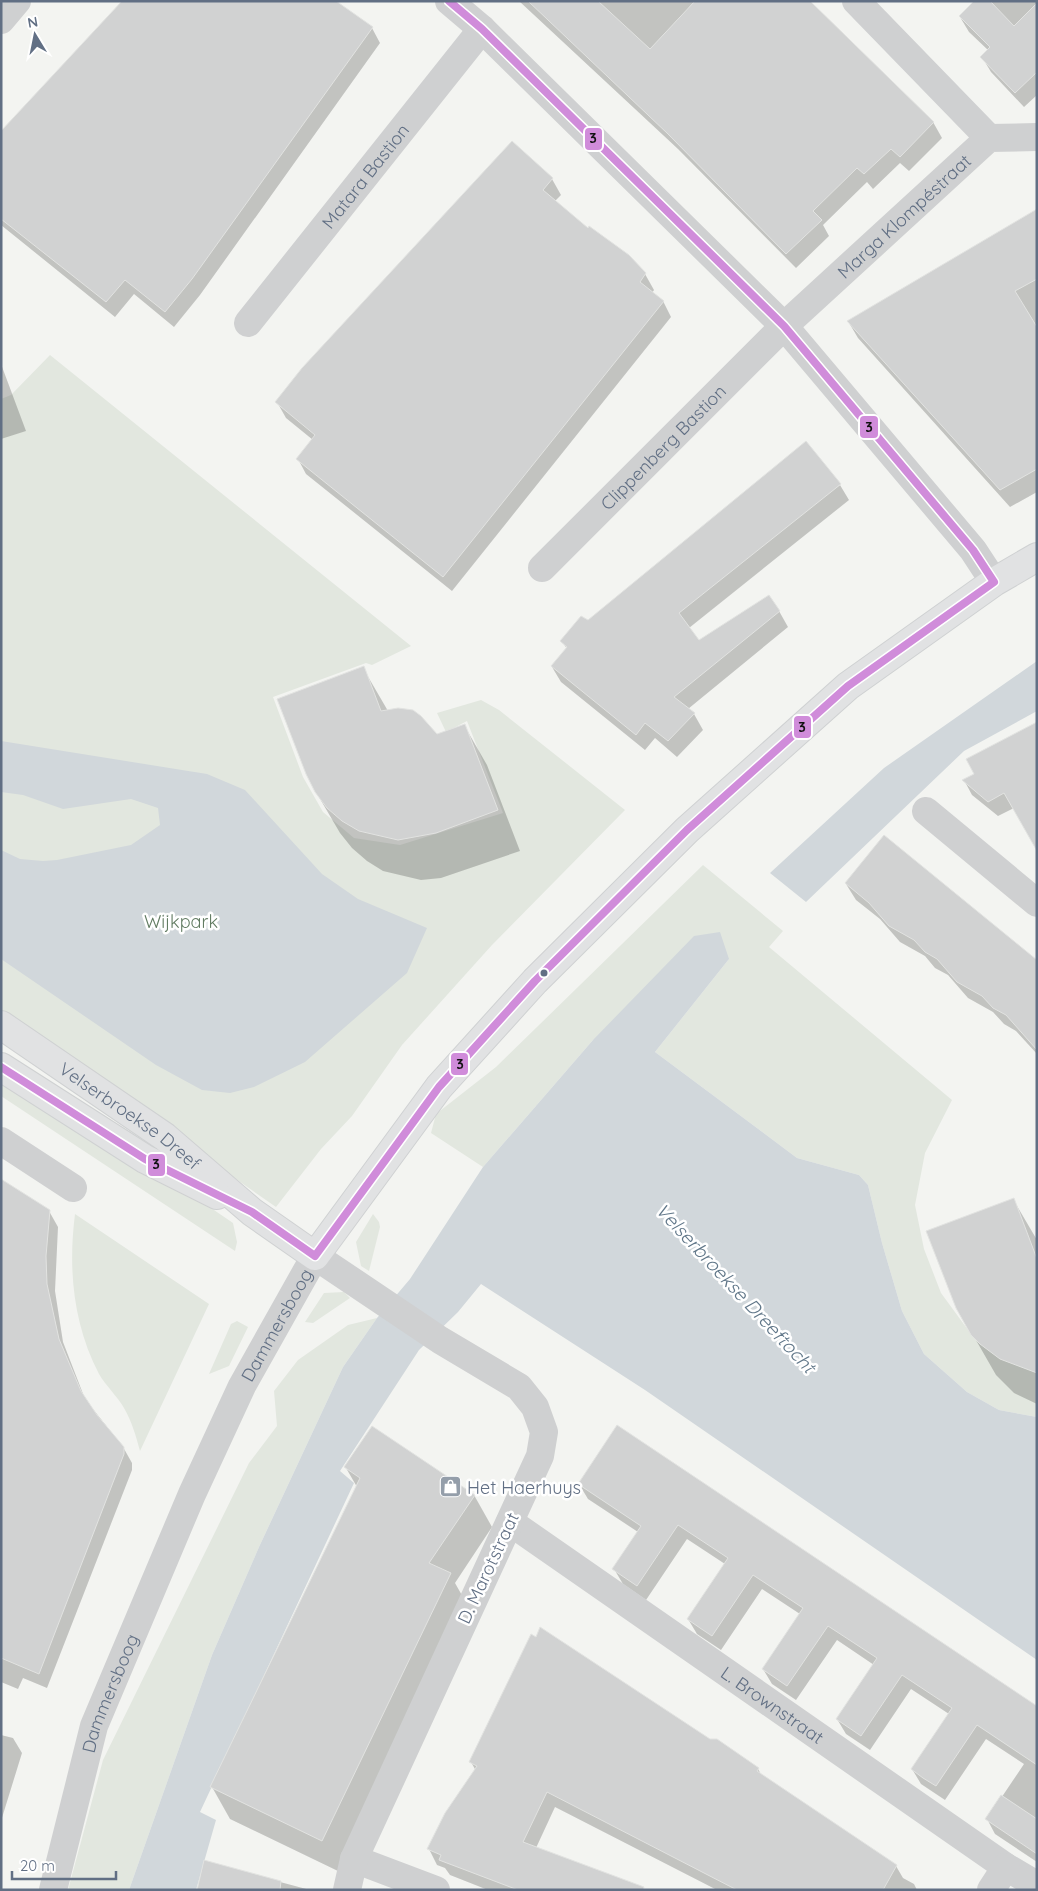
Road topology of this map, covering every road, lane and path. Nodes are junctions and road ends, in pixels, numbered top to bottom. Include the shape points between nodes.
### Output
1 (17, 1) edge
2 (449, 1) edge
3 (856, 1) edge
4 (1, 20) edge
5 (482, 29) junction
6 (1037, 137) edge
7 (989, 138) junction
8 (248, 323) dead end
9 (784, 326) junction
10 (1037, 558) edge
11 (542, 568) dead end
12 (994, 582) junction
13 (926, 811) dead end
14 (1037, 903) edge
15 (1, 1025) edge
16 (1, 1067) edge
17 (1, 1141) edge
18 (73, 1188) dead end
19 (252, 1212) junction
20 (315, 1256) junction
21 (510, 1522) junction
22 (354, 1859) junction
23 (1006, 1867) junction
24 (1037, 1885) edge
25 (53, 1890) edge
26 (347, 1890) edge
27 (436, 1890) edge
28 (991, 1890) edge

1 - 4 street
2 - 5 street
3 - 7 street
5 - 8 street, Matara Bastion
5 - 9 street
6 - 7 street
7 - 9 street, Marga Klompéstraat
9 - 11 street, Clippenberg Bastion
9 - 12 street via 973,550
10 - 12 street, Dammersboog
12 - 20 street, Dammersboog via 848,686 673,843 535,981 439,1088
13 - 14 street
15 - 19 street, Velserbroekse Dreef via 165,1137
16 - 19 street, Velserbroekse Dreef via 145,1159
17 - 18 street
19 - 20 street, Velserbroekse Dreef
20 - 21 street, D. Marotstraat via 440,1340 518,1387 535,1407 544,1432 540,1456
20 - 25 street, Dammersboog via 242,1386 192,1494 94,1726
21 - 22 street, D. Marotstraat
21 - 23 street, L. Brownstraat
22 - 26 street, D. Marotstraat
22 - 27 street
23 - 24 street, L. Brownstraat
23 - 28 street

